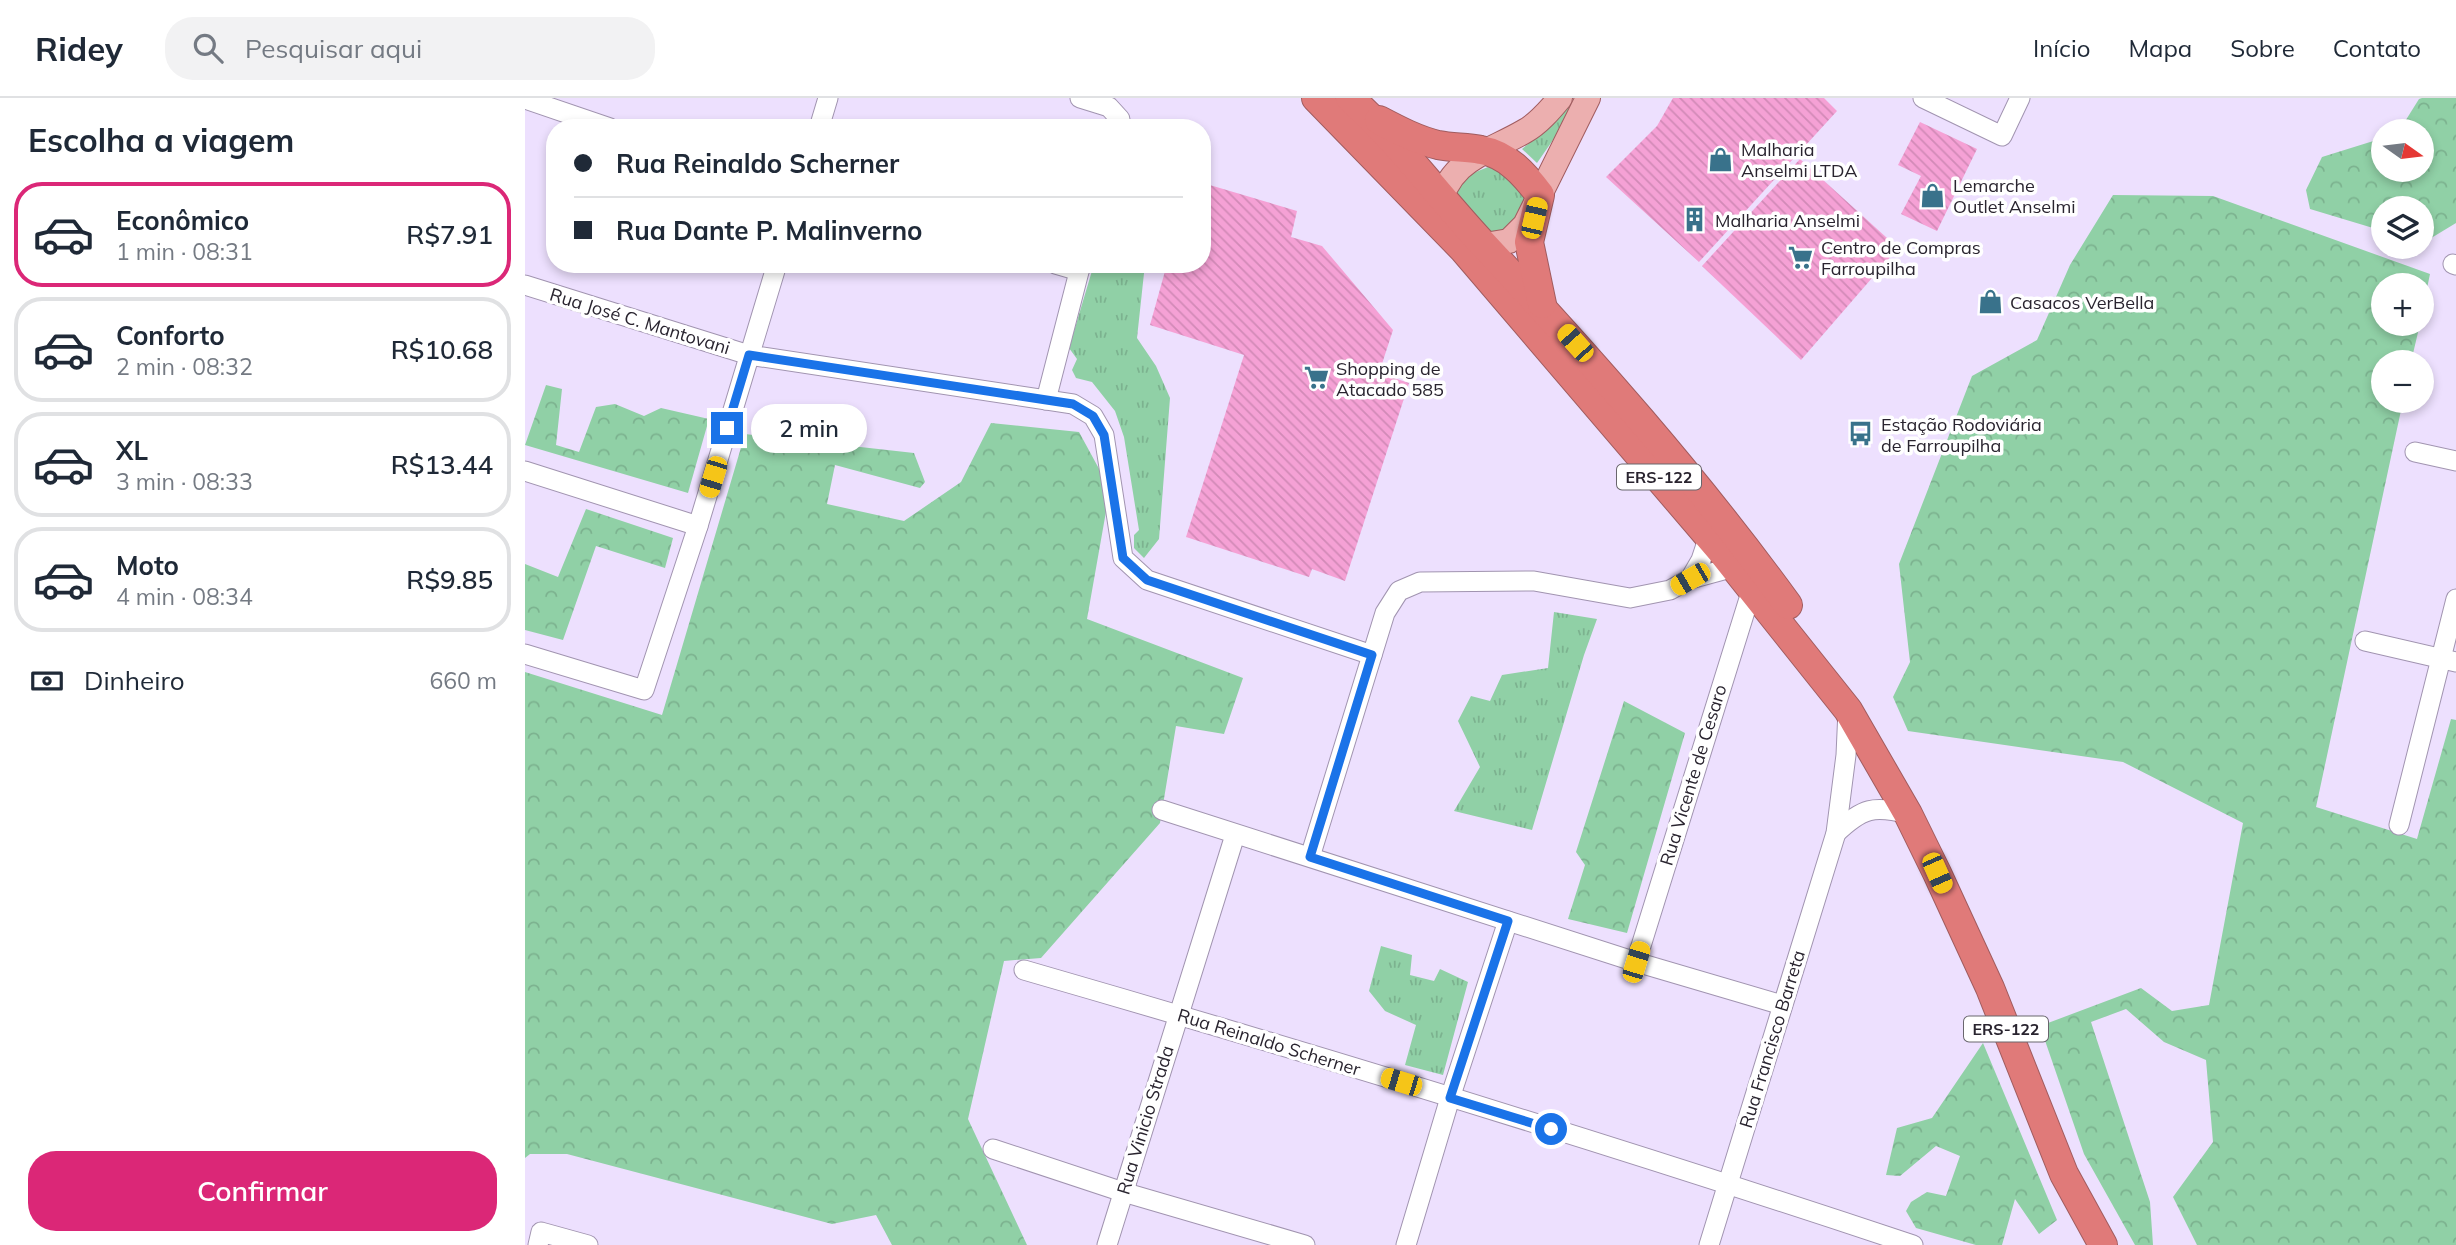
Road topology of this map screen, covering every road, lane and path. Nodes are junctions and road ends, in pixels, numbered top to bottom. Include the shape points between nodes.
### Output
1 (828, 98) edge
2 (1080, 98) edge
3 (1316, 98) edge
4 (1560, 98) edge
5 (1588, 98) edge
6 (1923, 98) edge
7 (2020, 98) edge
8 (525, 99) edge
9 (1359, 106) edge
10 (584, 119) edge
11 (822, 119) edge
12 (1117, 119) edge
13 (1484, 150) junction
14 (1540, 195) junction
15 (1437, 208) junction
16 (1473, 247) junction
17 (775, 273) edge
18 (1079, 273) edge
19 (525, 285) edge
20 (1542, 306) junction
21 (749, 355) junction
22 (1046, 400) junction
23 (2415, 452) dead end
24 (2456, 461) edge
25 (525, 471) edge
26 (698, 526) junction
27 (1709, 536) junction
28 (1743, 578) junction
29 (1690, 579) junction
30 (2456, 599) edge
31 (2365, 641) dead end
32 (525, 654) edge
33 (1372, 655) junction
34 (2449, 660) edge
35 (1848, 710) junction
36 (1161, 810) dead end
37 (1908, 814) junction
38 (2399, 825) dead end
39 (1836, 833) junction
40 (1235, 835) junction
41 (1310, 857) junction
42 (1508, 921) junction
43 (1636, 962) junction
44 (1024, 970) dead end
45 (1782, 1005) junction
46 (1178, 1014) junction
47 (1450, 1098) junction
48 (993, 1149) dead end
49 (1727, 1183) junction
50 (1123, 1192) junction
51 (540, 1238) edge
52 (588, 1245) edge
53 (1107, 1245) edge
54 (1305, 1245) edge
55 (1406, 1245) edge
56 (1709, 1245) edge
57 (1913, 1245) edge
58 (2103, 1245) edge

1 - 11 street
2 - 12 street via 1109,107
3 - 15 highway, ERS-122
4 - 13 main road via 1526,131
5 - 14 main road
6 - 7 street via 2002,136
8 - 10 street
9 - 13 highway via 1405,133 1439,145
9 - 15 highway, ERS-122
13 - 14 highway via 1509,161
13 - 15 main road via 1460,167
14 - 16 main road via 1525,225 1509,241
14 - 20 highway via 1529,242
15 - 16 highway, ERS-122
16 - 20 highway, ERS-122
16 - 27 highway, ERS-122
17 - 21 street
18 - 22 street
19 - 21 street, Rua José C. Mantovani
20 - 35 highway, ERS-122 via 1763,572 1836,678
21 - 22 street, Rua José C. Mantovani
21 - 26 street
22 - 33 street, Rua José C. Mantovani via 1073,404 1093,416 1104,435 1123,558 1147,580
23 - 24 street
25 - 26 street
26 - 32 street via 644,690
27 - 28 highway, ERS-122
27 - 29 street
28 - 29 street
28 - 35 highway, ERS-122
28 - 43 street, Rua Vicente de Cesaro
29 - 33 street via 1670,590 1630,598 1534,581 1420,582 1399,591 1385,613
30 - 34 street
31 - 34 street
33 - 41 street
34 - 38 street
35 - 37 highway, ERS-122
35 - 39 street, Rua Francisco Barreta
36 - 40 street
37 - 39 street via 1869,809
37 - 58 highway, ERS-122 via 1990,988 2064,1174
39 - 45 street, Rua Francisco Barreta
40 - 41 street
40 - 46 street, Rua Vinicio Strada
41 - 42 street
42 - 43 street
42 - 47 street
43 - 45 street
44 - 46 street, Rua Reinaldo Scherner
45 - 49 street, Rua Francisco Barreta
46 - 47 street, Rua Reinaldo Scherner
46 - 50 street, Rua Vinicio Strada
47 - 49 street, Rua Reinaldo Scherner
47 - 55 street
48 - 50 street
49 - 56 street, Rua Francisco Barreta
49 - 57 street, Rua Reinaldo Scherner
50 - 53 street, Rua Vinicio Strada
50 - 54 street
51 - 52 street

